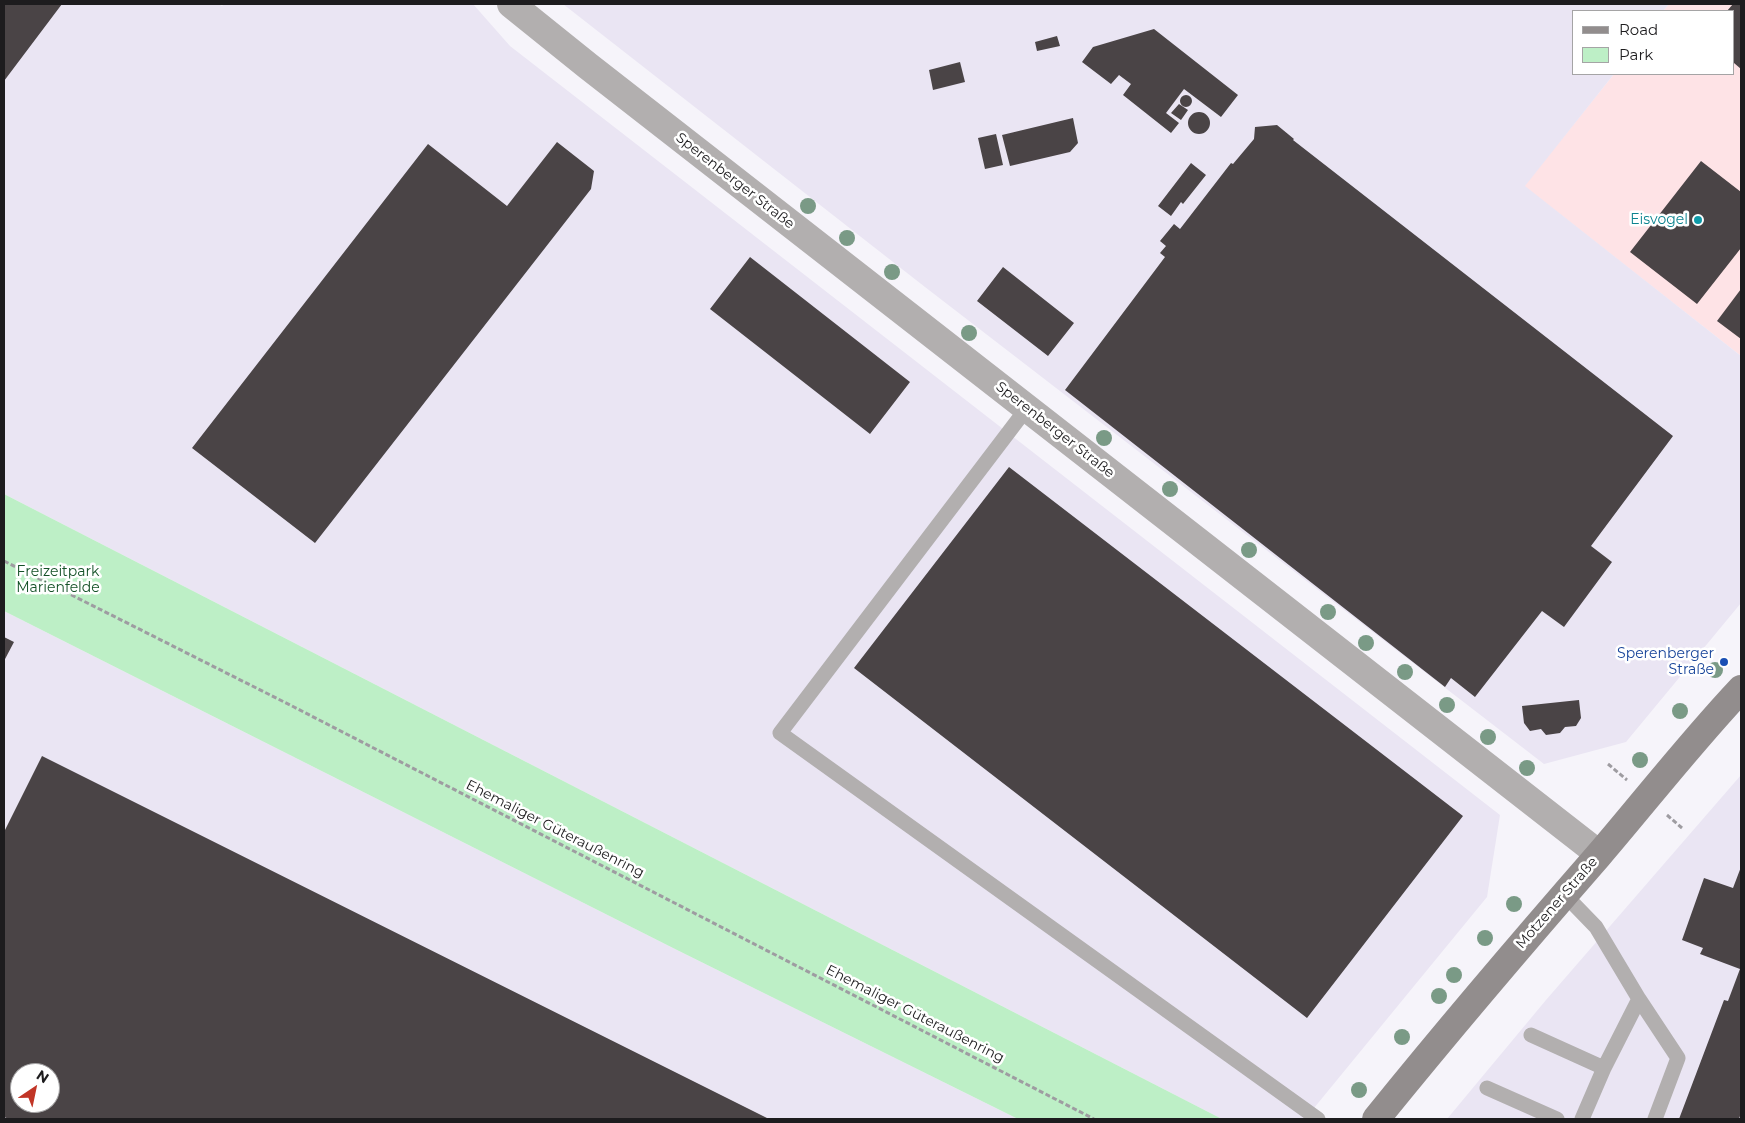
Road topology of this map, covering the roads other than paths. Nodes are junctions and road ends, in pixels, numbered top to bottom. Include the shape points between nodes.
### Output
1 (511, 4) edge
2 (1027, 408) junction
3 (1741, 689) edge
4 (1599, 854) junction
5 (1564, 894) junction
6 (1639, 999) junction
7 (1531, 1035) dead end
8 (1604, 1068) junction
9 (1487, 1088) dead end
10 (1318, 1119) edge
11 (1376, 1119) edge
12 (1557, 1119) edge
13 (1582, 1119) edge
14 (1656, 1119) edge

1 - 2 street, Sperenberger Straße
2 - 4 street, Sperenberger Straße
2 - 10 lane via 780,733
3 - 4 street, Motzener Straße
4 - 5 street, Motzener Straße
5 - 6 lane via 1596,926
5 - 11 street, Motzener Straße
6 - 8 lane
6 - 14 lane via 1678,1058
7 - 8 lane
8 - 13 lane
9 - 12 lane

